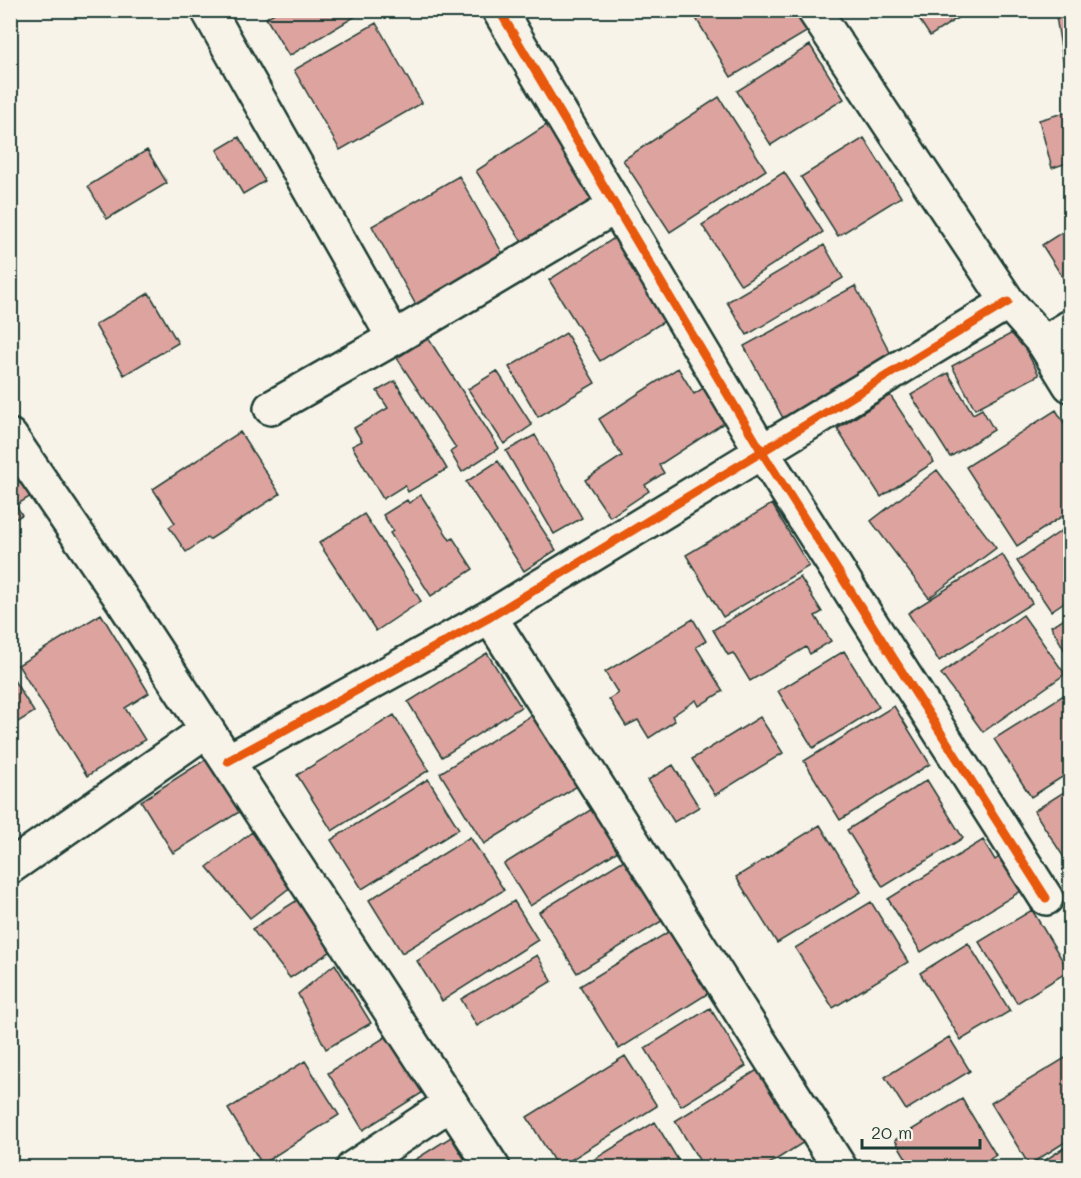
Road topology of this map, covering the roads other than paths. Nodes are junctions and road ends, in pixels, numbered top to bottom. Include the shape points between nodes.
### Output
1 (208, 10) edge
2 (500, 10) edge
3 (814, 10) edge
4 (616, 206) junction
5 (1008, 302) junction
6 (1057, 335) edge
7 (394, 338) junction
8 (1071, 385) edge
9 (271, 408) dead end
10 (10, 436) edge
11 (762, 452) junction
12 (490, 617) junction
13 (207, 730) junction
14 (228, 761) junction
15 (10, 867) edge
16 (1046, 898) dead end
17 (451, 1103) junction
18 (827, 1163) edge
19 (353, 1167) edge
20 (494, 1167) edge

1 - 7 street
2 - 4 street
3 - 5 street
4 - 7 street
4 - 11 street
5 - 6 street
5 - 11 street
6 - 8 street
7 - 9 street
10 - 13 street
11 - 12 street
11 - 16 street
12 - 14 street
12 - 18 street
13 - 14 street
13 - 15 street
14 - 17 street
17 - 19 street
17 - 20 street

